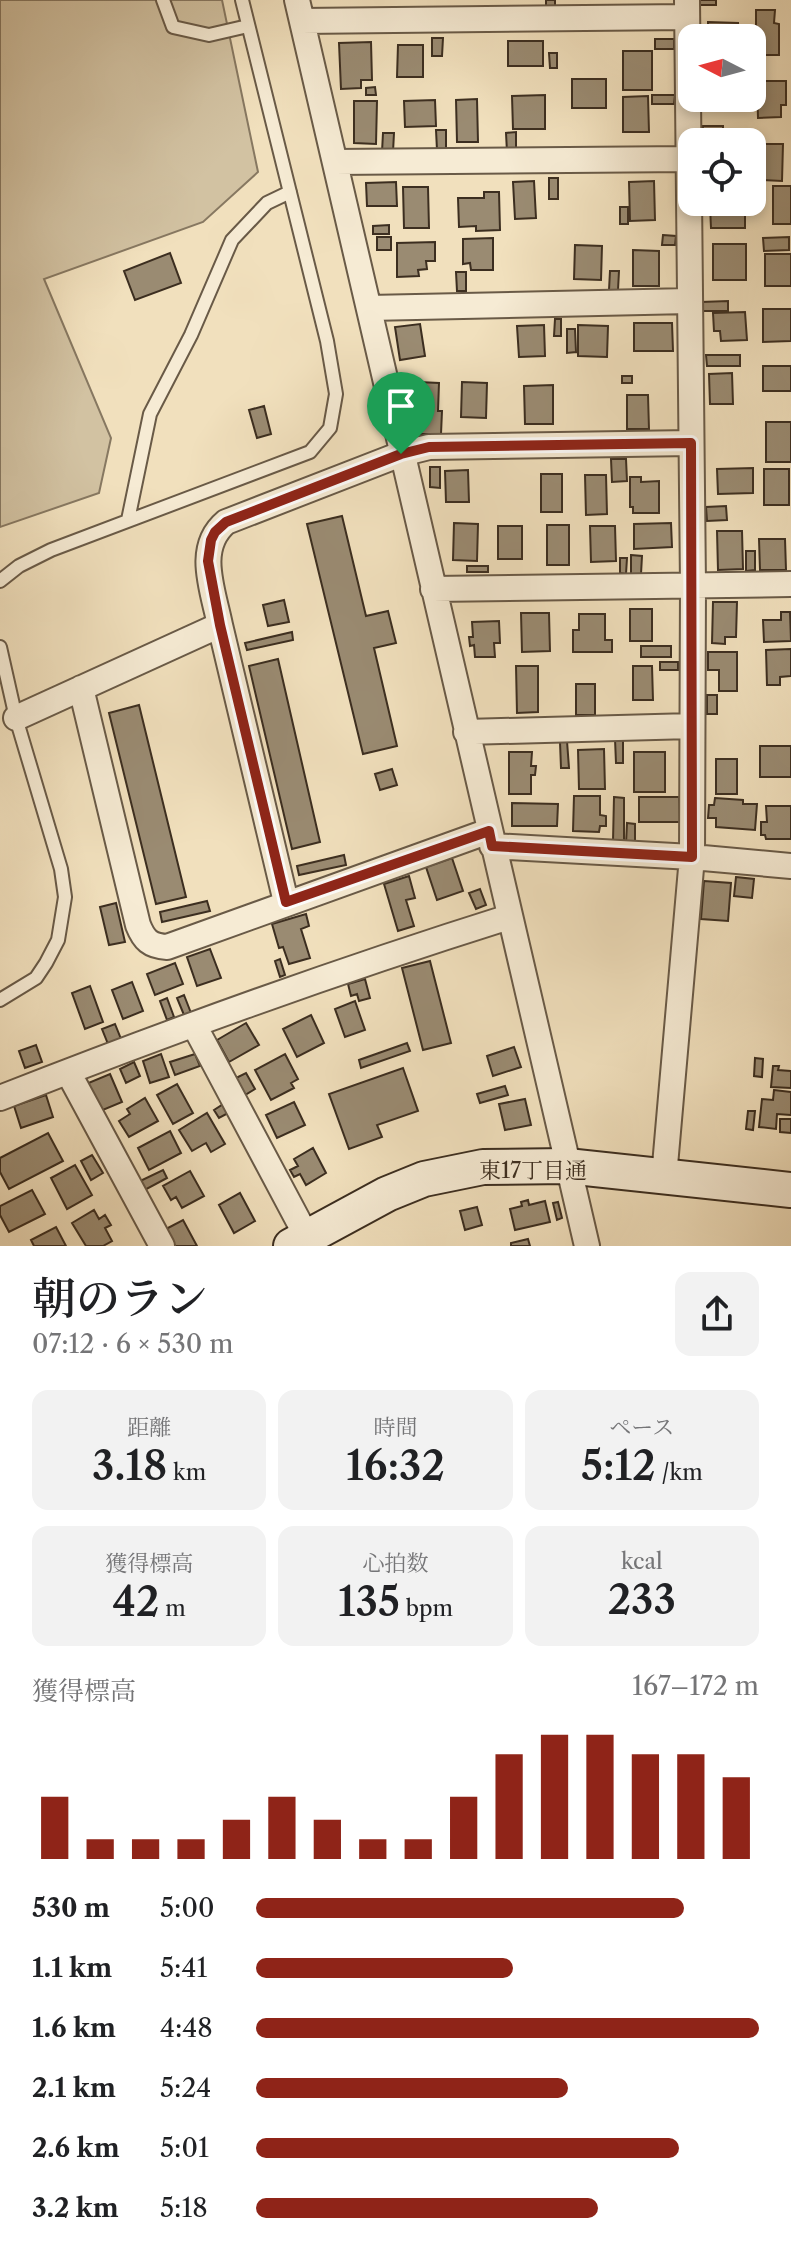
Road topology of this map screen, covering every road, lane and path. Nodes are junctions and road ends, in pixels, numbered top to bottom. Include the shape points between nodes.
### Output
1 (163, 0) edge
2 (242, 0) edge
3 (687, 9) edge
4 (299, 11) edge
5 (248, 26) junction
6 (688, 128) edge
7 (678, 159) edge
8 (335, 162) junction
9 (290, 192) junction
10 (688, 216) edge
11 (689, 301) junction
12 (369, 308) junction
13 (691, 443) junction
14 (401, 454) junction
15 (128, 520) junction
16 (0, 581) edge
17 (791, 584) edge
18 (693, 586) junction
19 (433, 589) junction
20 (220, 625) junction
21 (0, 647) edge
22 (81, 688) junction
23 (8, 720) edge
24 (692, 726) junction
25 (466, 732) junction
26 (490, 838) junction
27 (692, 857) junction
28 (791, 866) edge
29 (286, 902) junction
30 (509, 917) junction
31 (0, 1000) edge
32 (194, 1025) junction
33 (68, 1072) junction
34 (0, 1098) edge
35 (567, 1166) junction
36 (664, 1177) junction
37 (791, 1190) edge
38 (299, 1242) edge
39 (162, 1246) edge
40 (587, 1246) edge

1 - 5 lane via 173,27 209,35
2 - 5 lane
3 - 4 street
3 - 6 street
4 - 8 street
5 - 9 lane
7 - 8 street
8 - 12 street
9 - 15 lane via 267,203 232,240 150,414
9 - 15 lane via 336,394 330,428 298,458
10 - 11 street
11 - 12 street
11 - 13 street
12 - 14 street
13 - 14 street via 429,447
13 - 18 street
14 - 19 street
14 - 20 street via 226,522 215,532 208,561
15 - 16 lane via 51,550
17 - 18 street
18 - 19 street
18 - 24 street
19 - 25 street
20 - 22 street
20 - 29 street
21 - 23 lane
22 - 23 street
22 - 29 street via 144,939 167,947
23 - 31 lane via 61,869 65,897 58,940 46,963 36,978
24 - 25 street
24 - 27 street
25 - 26 street
26 - 27 street
26 - 29 street
26 - 30 street
27 - 28 street
27 - 36 street
30 - 32 street
30 - 35 street
32 - 33 street
32 - 38 street
33 - 34 street
33 - 39 street
35 - 36 street, 東17丁目通
35 - 38 street, 東17丁目通 via 483,1167 424,1179
35 - 40 street
36 - 37 street, 東17丁目通

